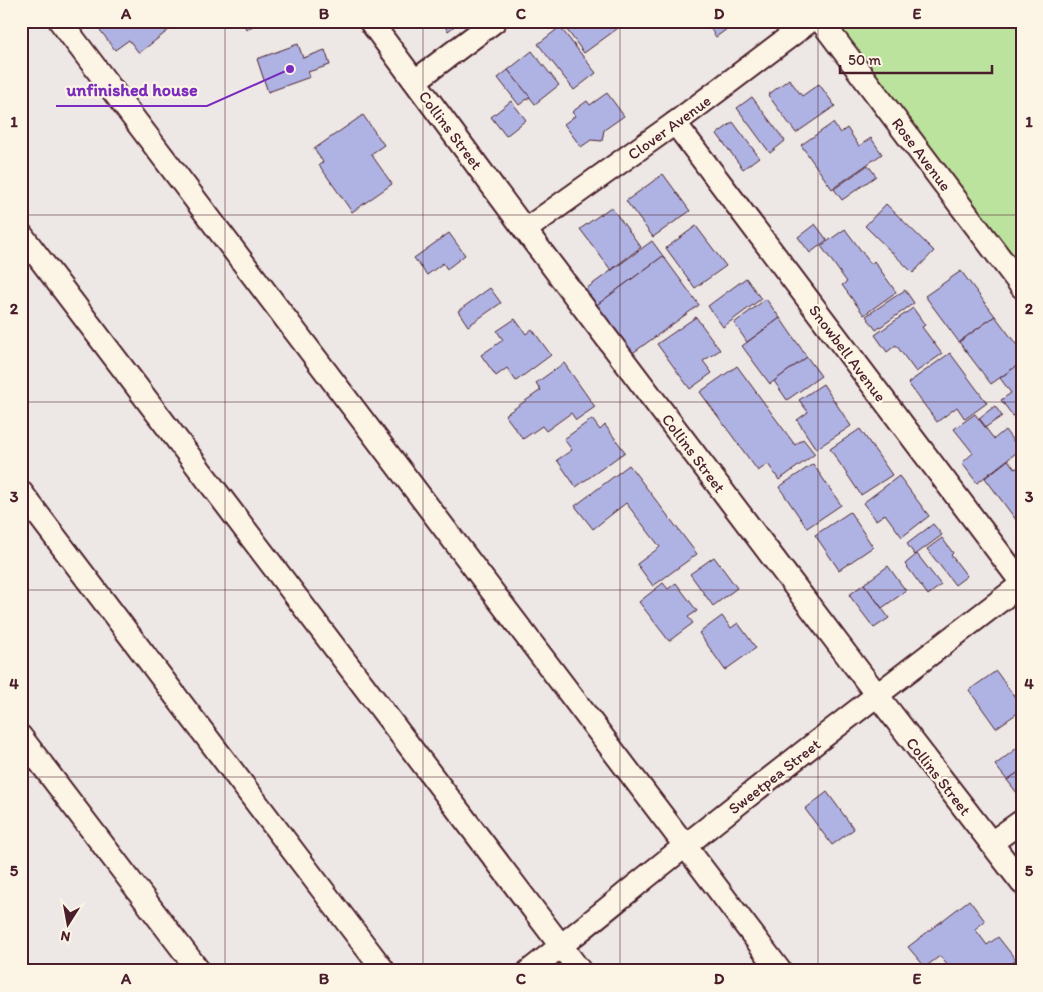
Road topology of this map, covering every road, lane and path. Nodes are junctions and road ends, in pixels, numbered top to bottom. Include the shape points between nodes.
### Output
1 (60, 21) edge
2 (370, 21) edge
3 (494, 21) edge
4 (810, 21) edge
5 (821, 21) edge
6 (414, 81) junction
7 (675, 123) junction
8 (525, 230) junction
9 (21, 234) edge
10 (1022, 287) edge
11 (21, 492) edge
12 (1022, 583) edge
13 (877, 695) junction
14 (21, 737) edge
15 (1022, 821) edge
16 (991, 843) junction
17 (686, 845) junction
18 (1022, 883) edge
19 (562, 946) junction
20 (199, 971) edge
21 (384, 971) edge
22 (529, 971) edge
23 (580, 971) edge
24 (780, 971) edge

1 - 17 street
2 - 6 street, Collins Street
3 - 6 street
4 - 7 street, Clover Avenue
5 - 10 street, Rose Avenue
6 - 8 street, Collins Street
7 - 8 street, Clover Avenue
7 - 12 street, Snowbell Avenue
8 - 13 street, Collins Street
9 - 19 street
11 - 21 street
12 - 13 street, Sweetpea Street
13 - 16 street, Collins Street
13 - 17 street, Sweetpea Street
14 - 20 street
15 - 16 street
16 - 18 street, Collins Street
17 - 19 street, Sweetpea Street
17 - 24 street
19 - 22 street, Sweetpea Street
19 - 23 street

